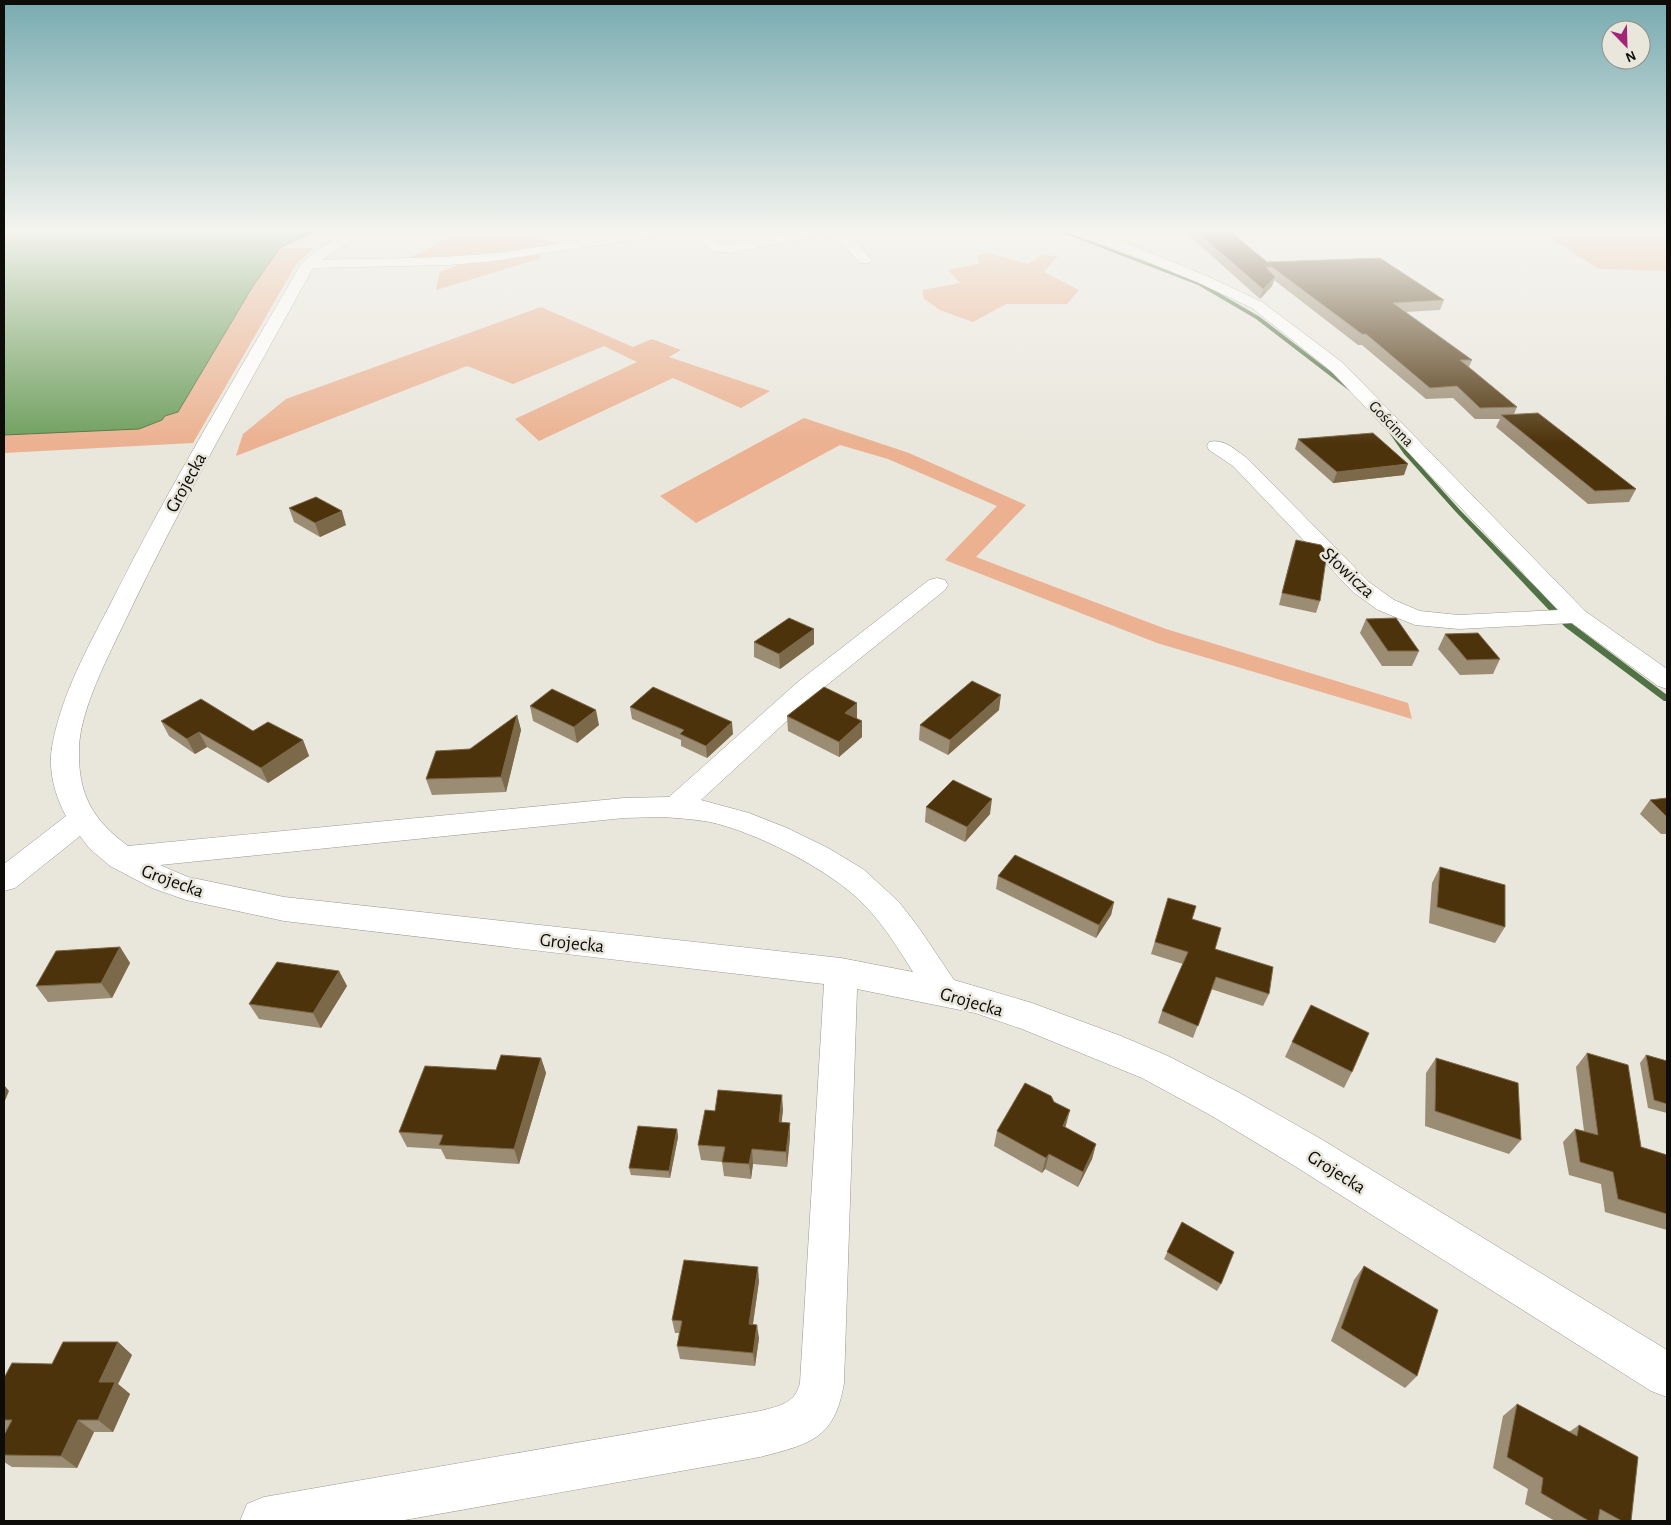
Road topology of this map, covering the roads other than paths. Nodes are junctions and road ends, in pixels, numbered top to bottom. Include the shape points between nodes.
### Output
1 (287, 301) edge
2 (1249, 301) edge
3 (1216, 446) dead end
4 (937, 585) dead end
5 (1577, 616) junction
6 (1667, 681) edge
7 (675, 808) junction
8 (82, 819) junction
9 (121, 858) junction
10 (4, 880) edge
11 (841, 972) junction
12 (943, 991) junction
13 (1667, 1375) edge
14 (264, 1521) edge

1 - 8 street, Grojecka via 148,550 90,669 73,713 65,749 67,785
2 - 5 street, Gościnna via 1337,367
3 - 5 street, Słowicza via 1240,462 1361,588 1386,605 1415,618 1459,622
4 - 7 street via 808,687
5 - 6 street, Gościnna
7 - 9 street via 586,811
7 - 12 street via 722,815 797,846 842,870 866,888 886,911
8 - 9 street, Grojecka via 99,840
8 - 10 street
9 - 11 street, Grojecka via 155,877 186,888 284,909
11 - 12 street, Grojecka
11 - 14 street via 822,1383 821,1397 810,1415 798,1424 760,1434
12 - 13 street, Grojecka via 1032,1018 1178,1078 1306,1152

